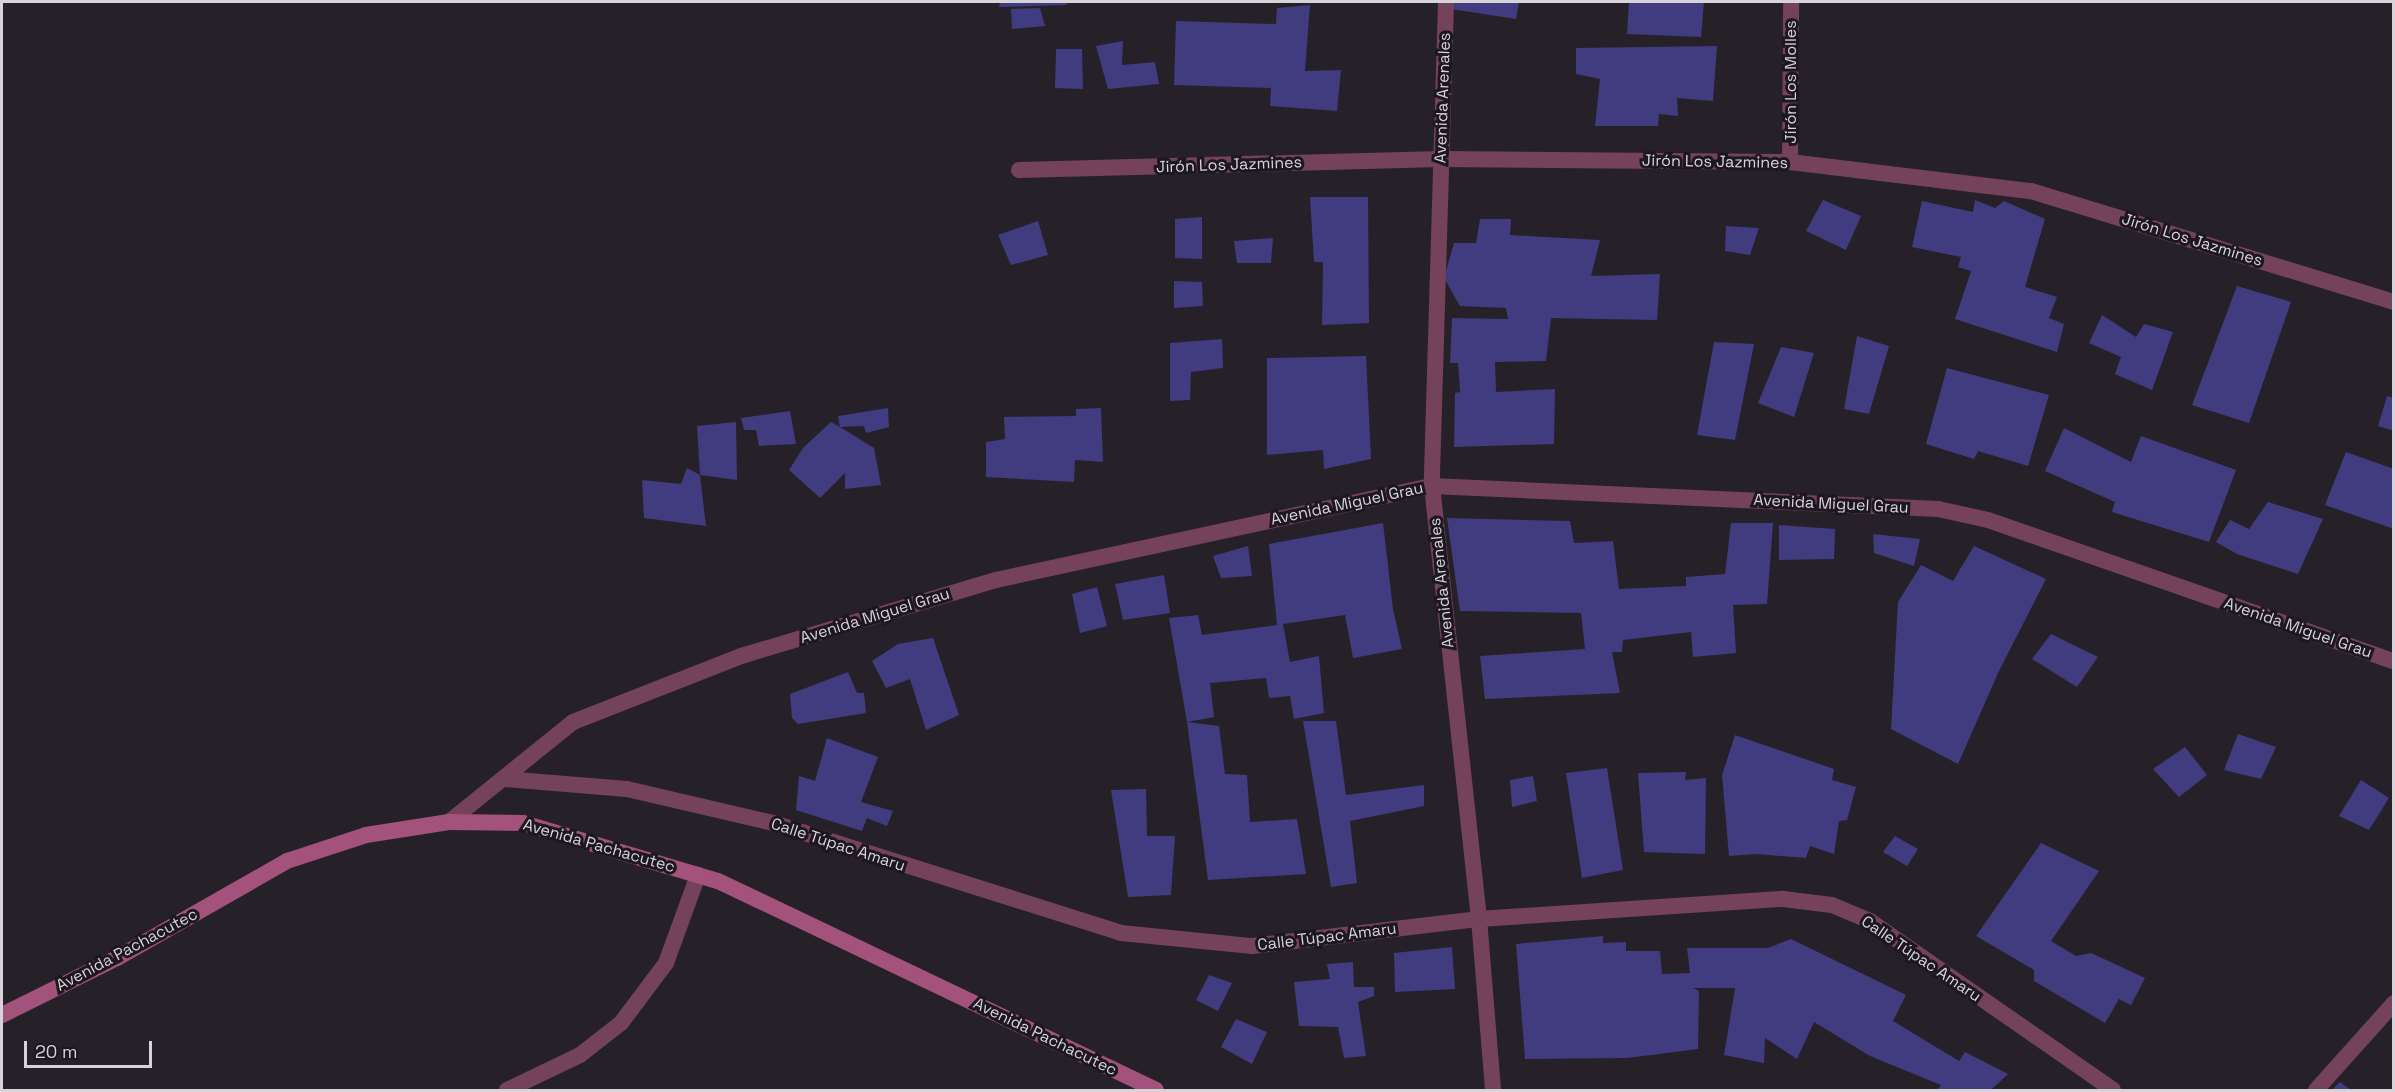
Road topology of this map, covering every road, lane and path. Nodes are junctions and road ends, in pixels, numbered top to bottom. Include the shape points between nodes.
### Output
1 (1446, 2) edge
2 (1791, 2) edge
3 (1442, 159) junction
4 (1790, 162) junction
5 (1019, 170) dead end
6 (2394, 302) edge
7 (1432, 486) junction
8 (2394, 661) edge
9 (505, 778) junction
10 (449, 822) junction
11 (698, 875) junction
12 (1479, 919) junction
13 (2394, 1003) edge
14 (2, 1015) edge
15 (507, 1090) edge
16 (1156, 1090) edge
17 (1493, 1090) edge
18 (2113, 1090) edge
19 (2316, 1090) edge

1 - 3 street, Avenida Arenales
2 - 4 street, Jirón Los Molles
3 - 4 street, Jirón Los Jazmines
3 - 5 street, Jirón Los Jazmines
3 - 7 street, Avenida Arenales
4 - 6 street, Jirón Los Jazmines via 2031,191
7 - 8 street, Avenida Miguel Grau via 1938,509 1988,520
7 - 9 street, Avenida Miguel Grau via 996,580 741,656 573,722
7 - 12 street, Avenida Arenales
9 - 10 street, Avenida Miguel Grau
9 - 12 street, Calle Túpac Amaru via 627,789 773,823 1121,933 1252,946
10 - 11 main road, Avenida Pachacutec via 523,823
10 - 14 main road, Avenida Pachacutec via 366,835 287,861 117,958
11 - 15 street via 666,963 621,1023 580,1055
11 - 16 main road, Avenida Pachacutec via 718,881
12 - 17 street, Avenida Arenales
12 - 18 street, Calle Túpac Amaru via 1783,899 1832,905 1870,921
13 - 19 street

